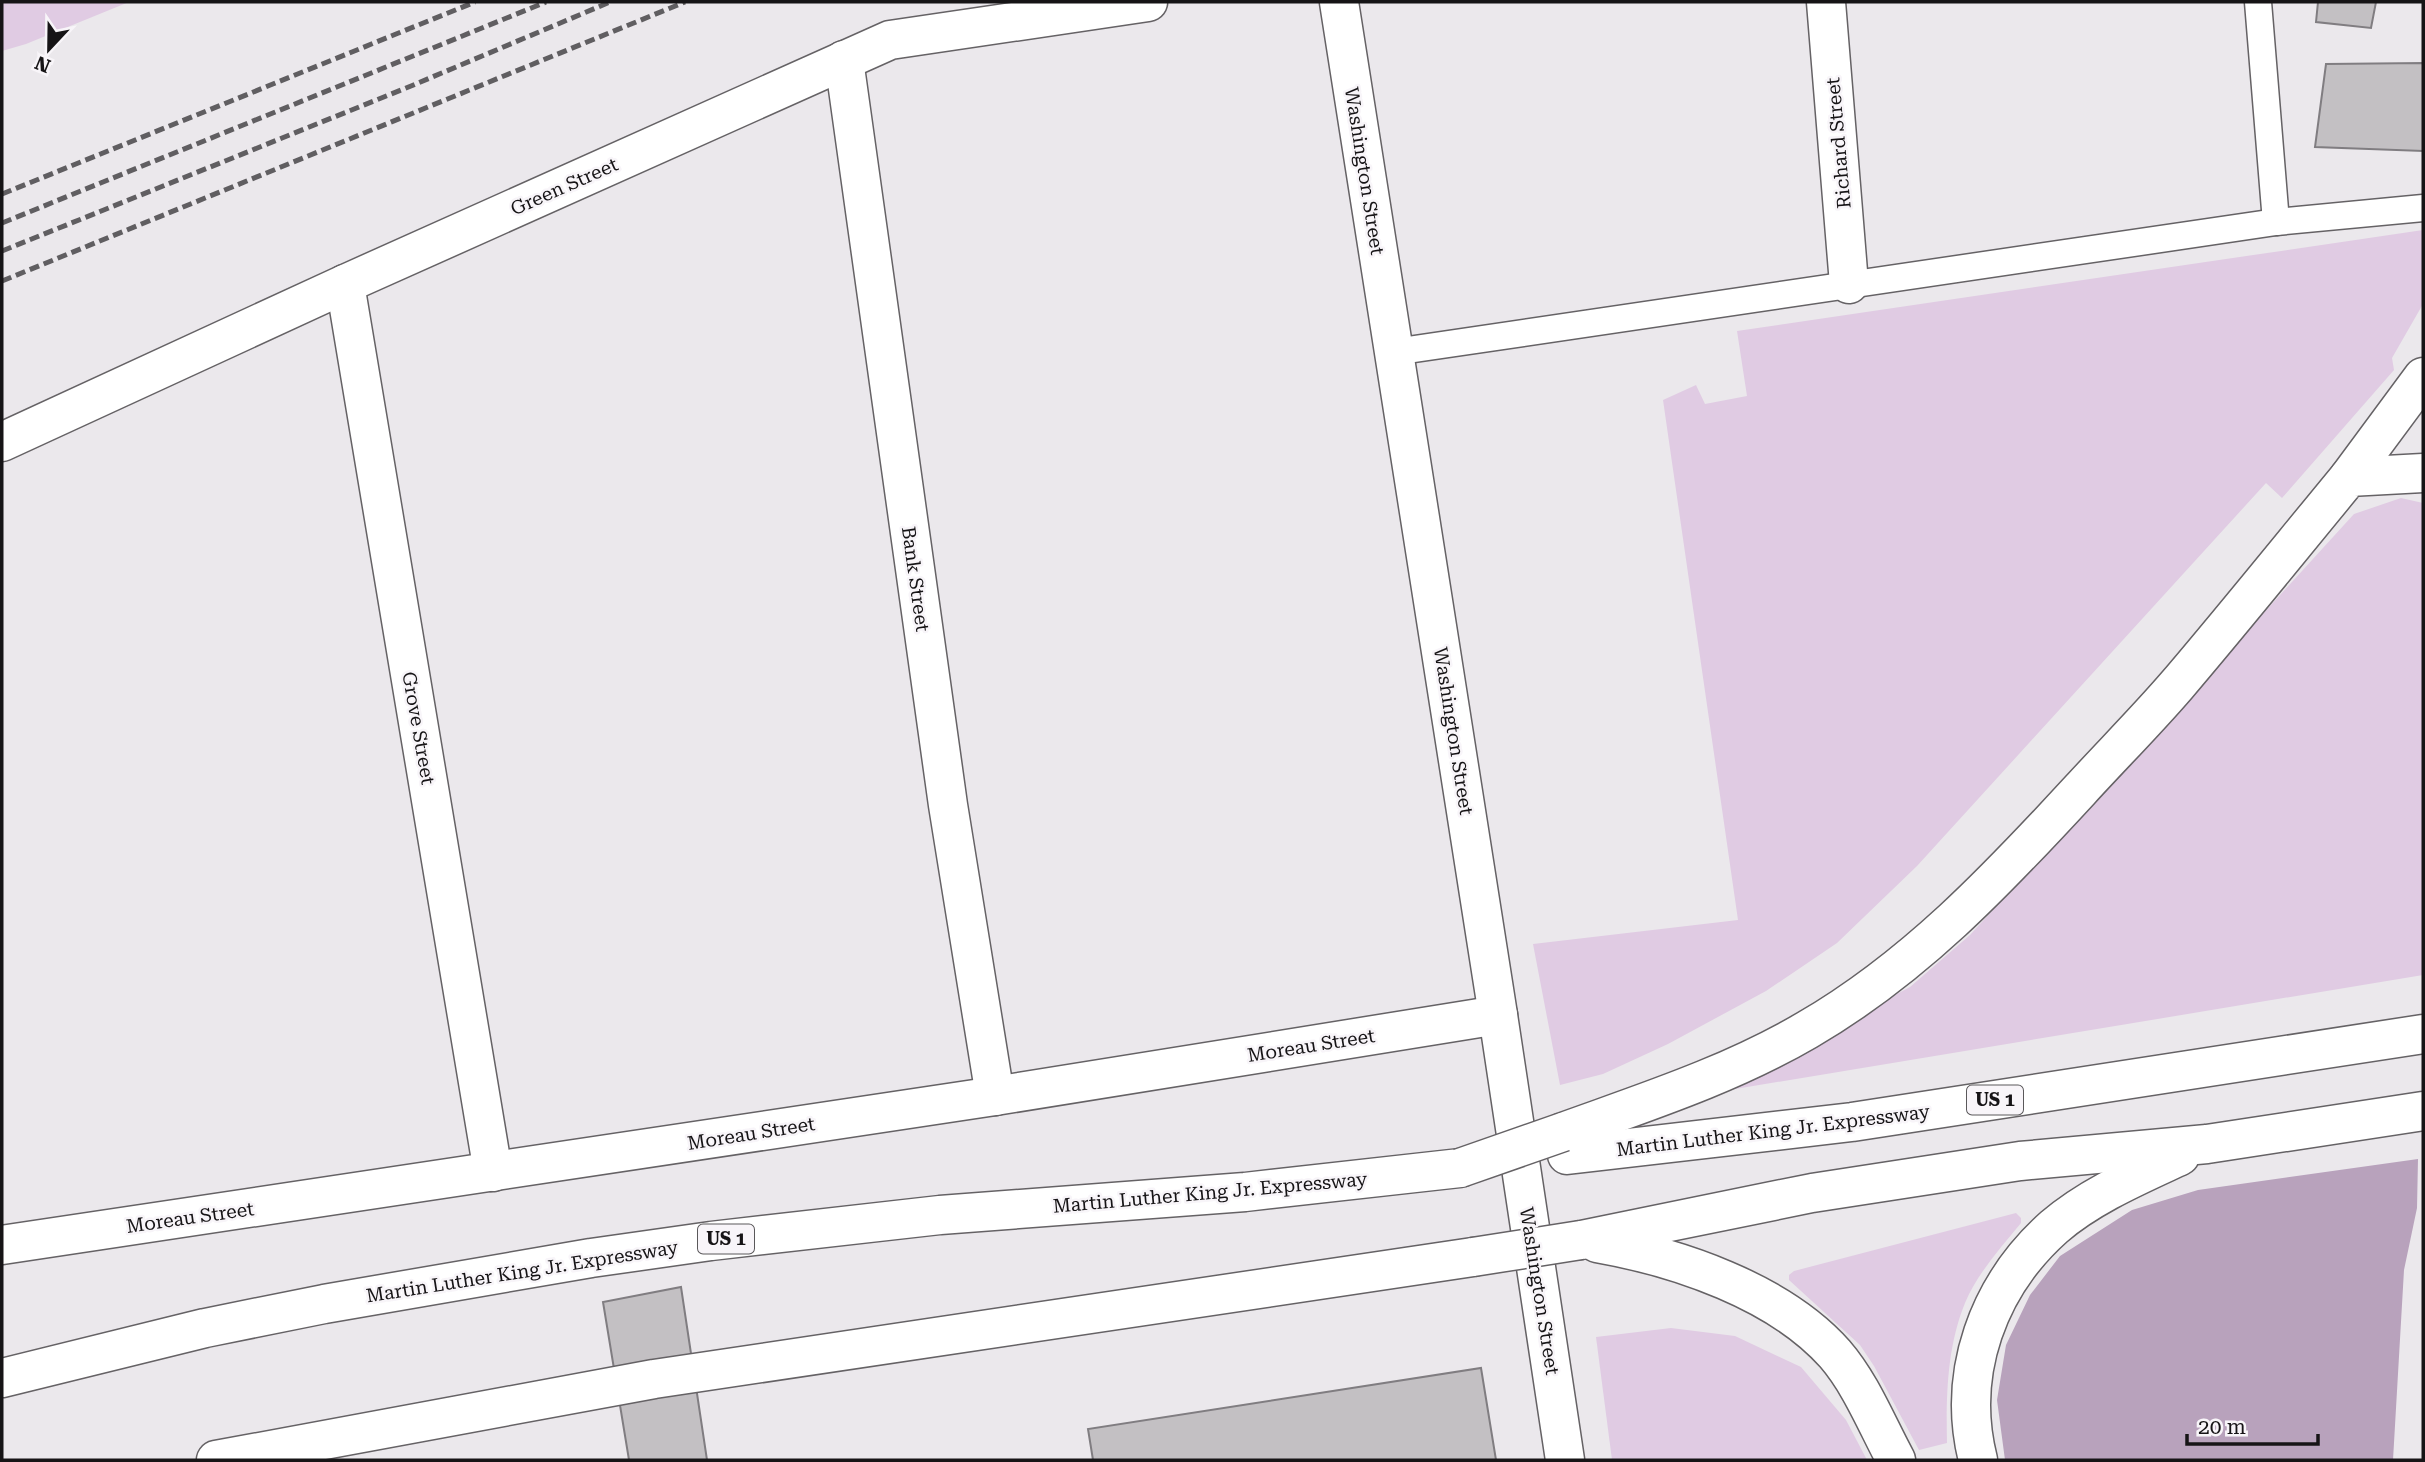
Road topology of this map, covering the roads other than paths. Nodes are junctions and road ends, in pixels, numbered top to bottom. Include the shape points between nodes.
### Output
1 (1148, 2) edge
2 (1339, 2) edge
3 (1826, 2) edge
4 (2258, 2) edge
5 (844, 60) junction
6 (2423, 208) edge
7 (2276, 222) junction
8 (345, 284) junction
9 (1849, 284) junction
10 (1394, 352) junction
11 (2423, 377) edge
12 (2, 442) edge
13 (2423, 473) edge
14 (2349, 477) junction
15 (1499, 1015) junction
16 (2423, 1034) edge
17 (995, 1096) junction
18 (2421, 1112) edge
19 (1565, 1144) junction
20 (2207, 1144) junction
21 (493, 1172) junction
22 (1581, 1240) junction
23 (2, 1245) edge
24 (2, 1378) edge
25 (216, 1460) edge
26 (1566, 1460) edge
27 (1896, 1460) edge
28 (1979, 1460) edge

1 - 5 main road, Green Street via 890,40
2 - 10 main road, Washington Street
3 - 9 main road, Richard Street
4 - 7 lane
5 - 8 main road, Green Street
5 - 17 main road, Bank Street via 948,805
6 - 7 lane
7 - 9 lane
8 - 12 main road, Green Street
8 - 21 main road, Grove Street
9 - 10 lane
10 - 15 main road, Washington Street
11 - 14 main road
13 - 14 main road
14 - 19 main road via 2176,686 2005,872 1910,959 1817,1023 1743,1063
15 - 17 main road, Moreau Street
15 - 26 main road, Washington Street
16 - 19 main road, Martin Luther King Jr. Expressway / US 1 via 1852,1122
17 - 21 main road, Moreau Street
18 - 20 main road
19 - 24 main road, Martin Luther King Jr. Expressway / US 1, bridge via 1460,1168 1245,1192 940,1215 591,1258 205,1328
20 - 22 main road via 2020,1161 1812,1193
20 - 28 main road via 2092,1201 2055,1226 2023,1258 1999,1292 1973,1369 1971,1410
21 - 23 main road, Moreau Street
22 - 25 main road, bridge via 654,1379
22 - 27 main road via 1703,1271 1809,1329 1854,1380

